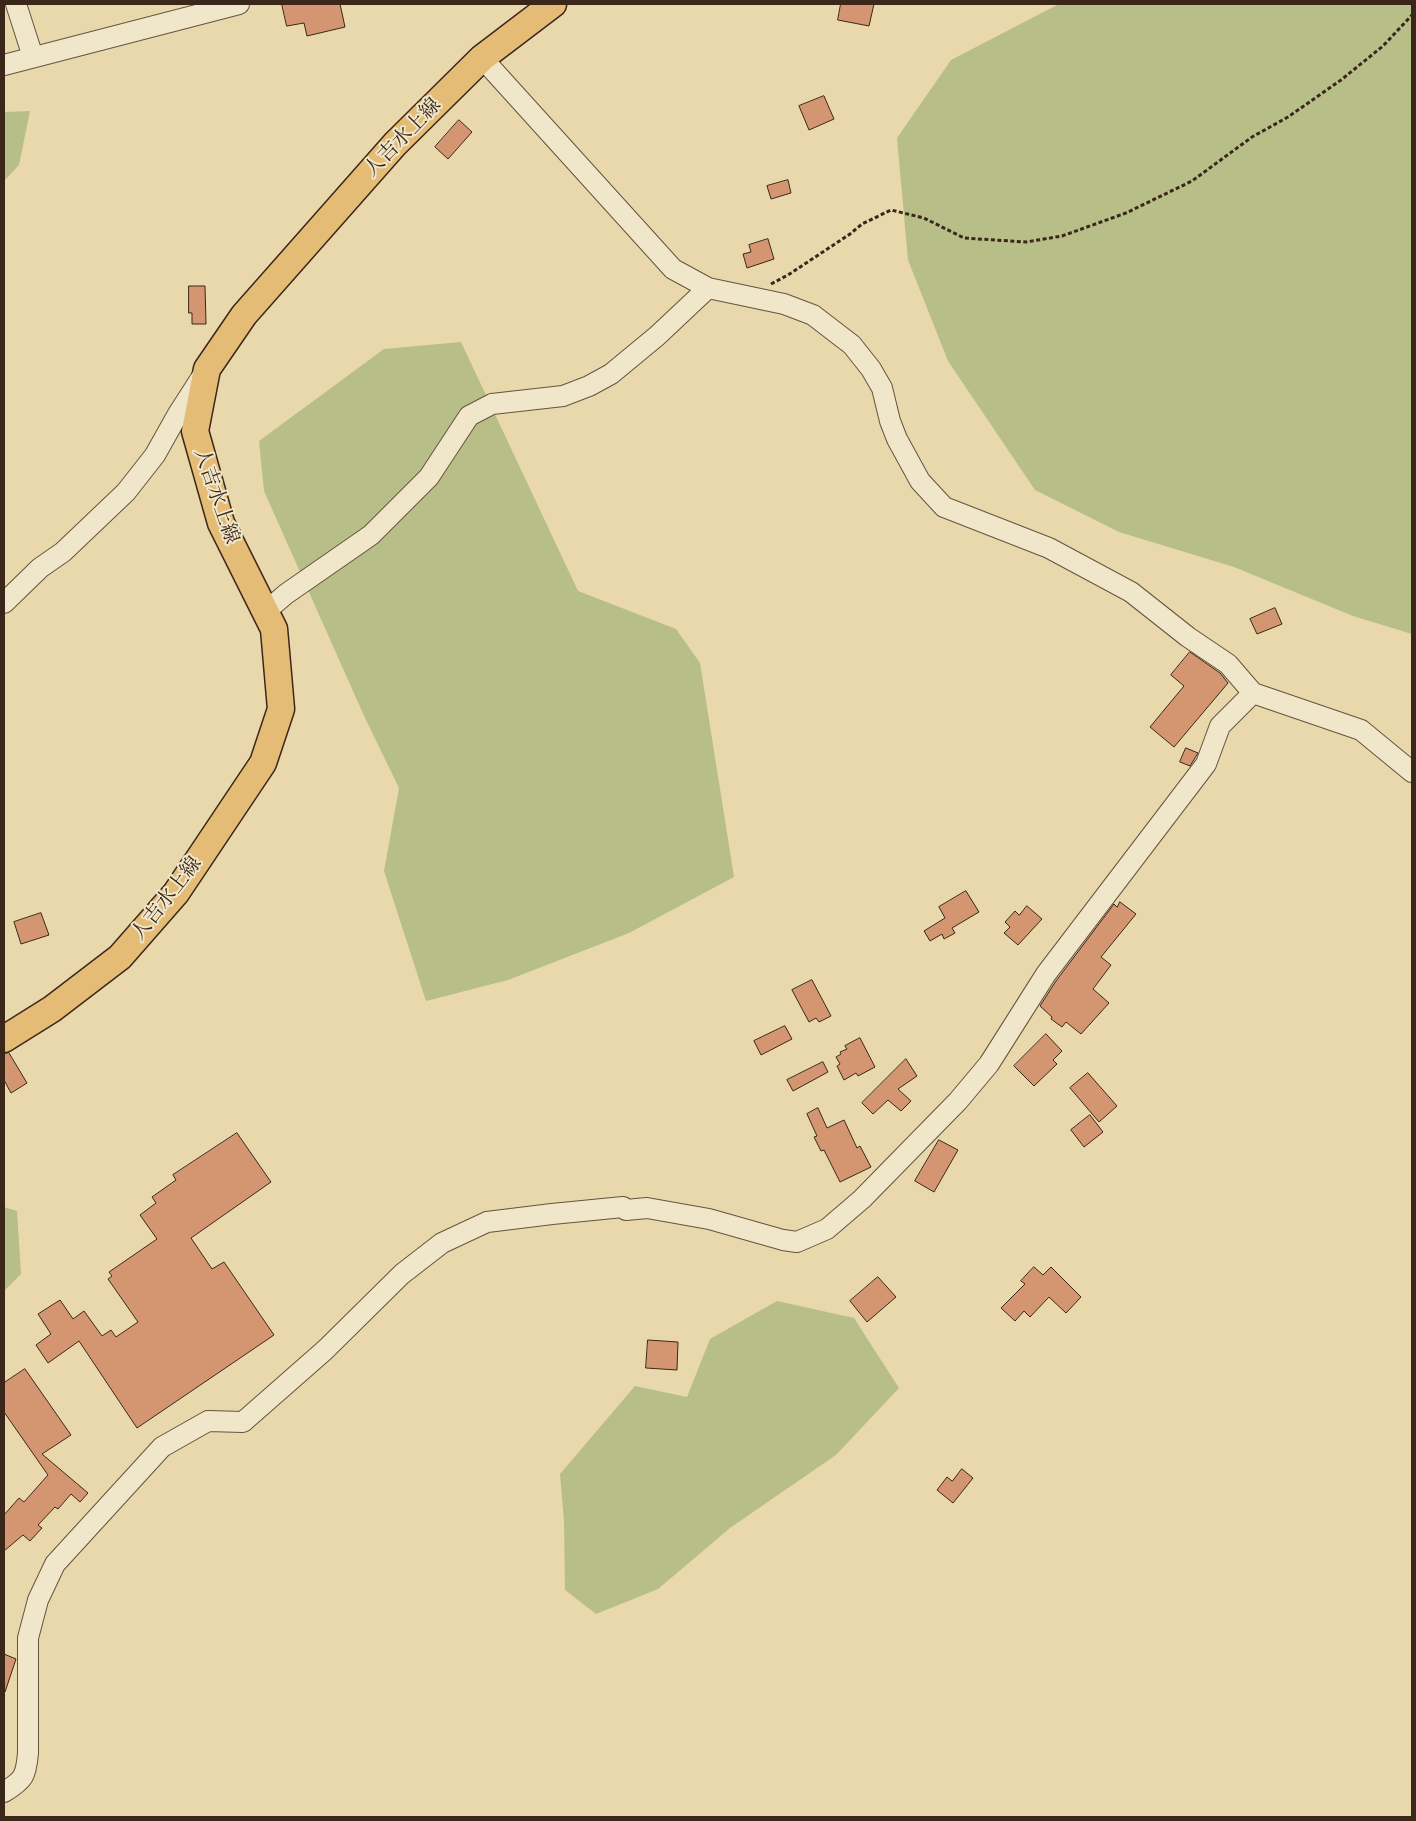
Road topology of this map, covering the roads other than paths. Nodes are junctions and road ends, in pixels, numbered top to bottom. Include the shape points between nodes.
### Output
1 (16, 4) edge
2 (239, 4) edge
3 (553, 4) edge
4 (33, 57) junction
5 (482, 58) junction
6 (4, 65) edge
7 (708, 288) junction
8 (207, 369) junction
9 (4, 603) edge
10 (265, 612) junction
11 (1254, 693) junction
12 (1412, 772) edge
13 (4, 1039) edge
14 (4, 1792) edge

1 - 4 street
2 - 4 street
3 - 5 main road, 人吉水上線
4 - 6 street
5 - 7 street via 673,269
5 - 8 main road, 人吉水上線 via 395,144 244,315
7 - 10 street via 611,374 589,386 563,396 492,404 469,416 430,477 371,536
7 - 11 street via 784,304 813,315 852,345 871,369 882,388 897,439 920,481 944,507 1049,548 1131,592 1228,664
8 - 9 street via 155,455 126,492 64,552 40,568
8 - 10 main road, 人吉水上線 via 195,431 221,523
10 - 13 main road, 人吉水上線 via 274,629 281,709 263,763 176,893 120,957 52,1010
11 - 12 street via 1361,730
11 - 14 street via 1220,726 1206,764 1046,974 989,1064 869,1192 827,1229 798,1242 710,1219 647,1208 487,1222 442,1243 402,1274 325,1350 243,1422 208,1421 162,1447 55,1564 38,1600 28,1638 27,1772

